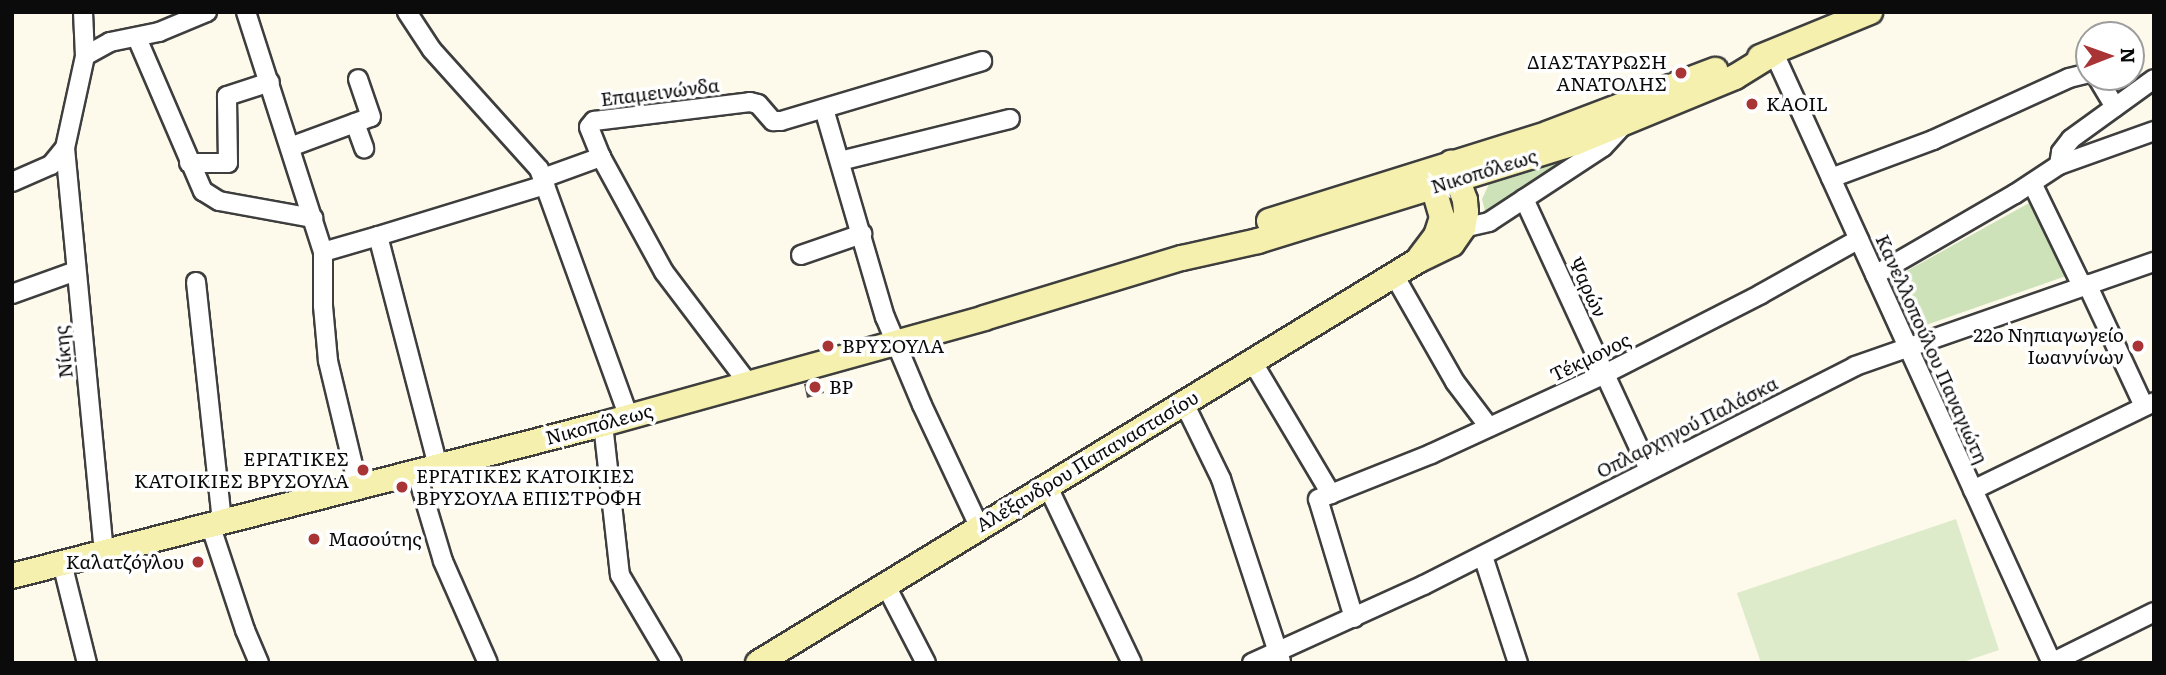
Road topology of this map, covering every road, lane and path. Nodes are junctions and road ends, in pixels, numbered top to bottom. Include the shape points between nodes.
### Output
1 (83, 12) edge
2 (207, 12) edge
3 (246, 12) edge
4 (407, 12) edge
5 (1870, 12) edge
6 (137, 38) junction
7 (1774, 53) junction
8 (85, 57) junction
9 (982, 61) dead end
10 (2075, 76) edge
11 (358, 79) dead end
12 (2154, 79) edge
13 (270, 82) junction
14 (2105, 91) edge
15 (2115, 107) junction
16 (824, 109) junction
17 (1010, 119) dead end
18 (355, 123) junction
19 (1624, 124) junction
20 (2154, 131) edge
21 (290, 147) junction
22 (65, 148) junction
23 (364, 148) dead end
24 (601, 157) junction
25 (840, 161) junction
26 (189, 163) junction
27 (2059, 165) junction
28 (1443, 174) junction
29 (1831, 178) junction
30 (544, 181) junction
31 (12, 182) edge
32 (2032, 183) junction
33 (1405, 195) junction
34 (1524, 199) junction
35 (313, 218) junction
36 (1463, 228) junction
37 (862, 234) junction
38 (378, 236) junction
39 (1859, 239) junction
40 (323, 253) junction
41 (1422, 255) junction
42 (801, 256) dead end
43 (1182, 258) junction
44 (2154, 262) edge
45 (76, 271) junction
46 (1394, 275) junction
47 (1875, 275) junction
48 (196, 282) dead end
49 (2084, 285) junction
50 (12, 294) edge
51 (895, 343) junction
52 (1907, 345) junction
53 (1252, 361) junction
54 (1605, 374) junction
55 (748, 383) junction
56 (1184, 402) junction
57 (2149, 404) edge
58 (629, 417) junction
59 (603, 424) junction
60 (1489, 427) junction
61 (427, 468) junction
62 (1649, 470) junction
63 (1047, 485) junction
64 (358, 486) junction
65 (1973, 490) junction
66 (1331, 494) junction
67 (216, 522) junction
68 (979, 526) junction
69 (104, 552) junction
70 (1483, 556) junction
71 (62, 563) junction
72 (12, 576) edge
73 (885, 584) junction
74 (2154, 612) edge
75 (1354, 618) junction
76 (1280, 657) edge
77 (1126, 661) edge
78 (87, 663) edge
79 (259, 663) edge
80 (488, 663) edge
81 (672, 663) edge
82 (758, 663) edge
83 (926, 663) edge
84 (1252, 663) edge
85 (1518, 663) edge
86 (2051, 663) edge

1 - 8 street, Νίκης
2 - 6 street
3 - 13 street
4 - 30 street via 432,50 529,155
5 - 7 main road, Νικοπόλεως
6 - 8 street via 110,42
6 - 26 street
7 - 19 main road, Νικοπόλεως via 1735,77
7 - 28 main road, Νικοπόλεως via 1679,82
7 - 29 street, Κανελλοπούλου Παναγιώτη
8 - 22 street, Νίκης
9 - 16 street
10 - 29 street via 1933,140
11 - 18 street via 370,117
12 - 15 street
13 - 21 street
13 - 26 street via 227,96 228,163
14 - 15 street
15 - 27 street via 2071,139 2061,152
16 - 24 street, Επαμεινώνδα via 773,121 758,104 750,102 594,121 589,127
16 - 25 street
17 - 25 street
18 - 21 street
18 - 23 street
19 - 28 main road, Νικοπόλεως via 1576,143
19 - 34 street via 1603,147
20 - 27 street
21 - 35 street
22 - 31 street via 51,165
22 - 45 street, Νίκης
24 - 30 street
24 - 55 street via 664,272
25 - 37 street
26 - 35 street via 203,191 212,198
27 - 32 street
28 - 33 main road, Νικοπόλεως
28 - 36 main road via 1465,200
28 - 41 main road via 1443,216
28 - 43 main road, Νικοπόλεως via 1233,233
29 - 39 street, Κανελλοπούλου Παναγιώτη
30 - 38 street
30 - 58 street
32 - 47 street
32 - 49 street
33 - 41 main road via 1421,204 1430,217 1432,232
33 - 43 main road, Νικοπόλεως via 1214,253
34 - 36 street via 1489,222
34 - 54 street, Ψαρών
35 - 40 street
36 - 41 main road, Αλέξανδρου Παπαναστασίου via 1452,244
37 - 42 street
37 - 51 street
38 - 40 street
38 - 61 street
39 - 47 street, Κανελλοπούλου Παναγιώτη
39 - 54 street, Τέκμονος
40 - 64 street via 328,361
41 - 46 main road, Αλέξανδρου Παπαναστασίου
43 - 51 main road, Νικοπόλεως
44 - 49 street, Οπλαρχηγού Παλάσκα
45 - 50 street
45 - 69 street, Νίκης
46 - 53 main road, Αλέξανδρου Παπαναστασίου
46 - 60 street via 1455,382
47 - 52 street, Κανελλοπούλου Παναγιώτη
48 - 67 street
49 - 52 street, Οπλαρχηγού Παλάσκα
49 - 57 street
51 - 55 main road, Νικοπόλεως
51 - 68 street
52 - 62 street, Οπλαρχηγού Παλάσκα via 1855,366
52 - 65 street, Κανελλοπούλου Παναγιώτη
53 - 56 main road, Αλέξανδρου Παπαναστασίου
53 - 66 street
54 - 60 street, Τέκμονος
54 - 62 street, Ψαρών
55 - 58 main road, Νικοπόλεως
56 - 63 main road, Αλέξανδρου Παπαναστασίου
56 - 76 street via 1221,479
57 - 65 street
58 - 59 main road, Νικοπόλεως
59 - 61 main road, Νικοπόλεως
59 - 81 street via 620,575
60 - 66 street, Τέκμονος
61 - 64 main road, Νικοπόλεως
61 - 80 street via 443,561
62 - 70 street, Οπλαρχηγού Παλάσκα
63 - 68 main road, Αλέξανδρου Παπαναστασίου
63 - 77 street
64 - 67 main road, Νικοπόλεως
65 - 86 street, Κανελλοπούλου Παναγιώτη
66 - 75 street via 1318,499
67 - 69 main road, Νικοπόλεως
67 - 79 street via 245,630
68 - 73 main road, Αλέξανδρου Παπαναστασίου
69 - 71 main road, Νικοπόλεως
70 - 75 street, Οπλαρχηγού Παλάσκα
70 - 85 street
71 - 72 main road, Νικοπόλεως
71 - 78 street
73 - 82 main road, Αλέξανδρου Παπαναστασίου
73 - 83 street
74 - 86 street
75 - 76 street, Οπλαρχηγού Παλάσκα
76 - 84 street, Οπλαρχηγού Παλάσκα

